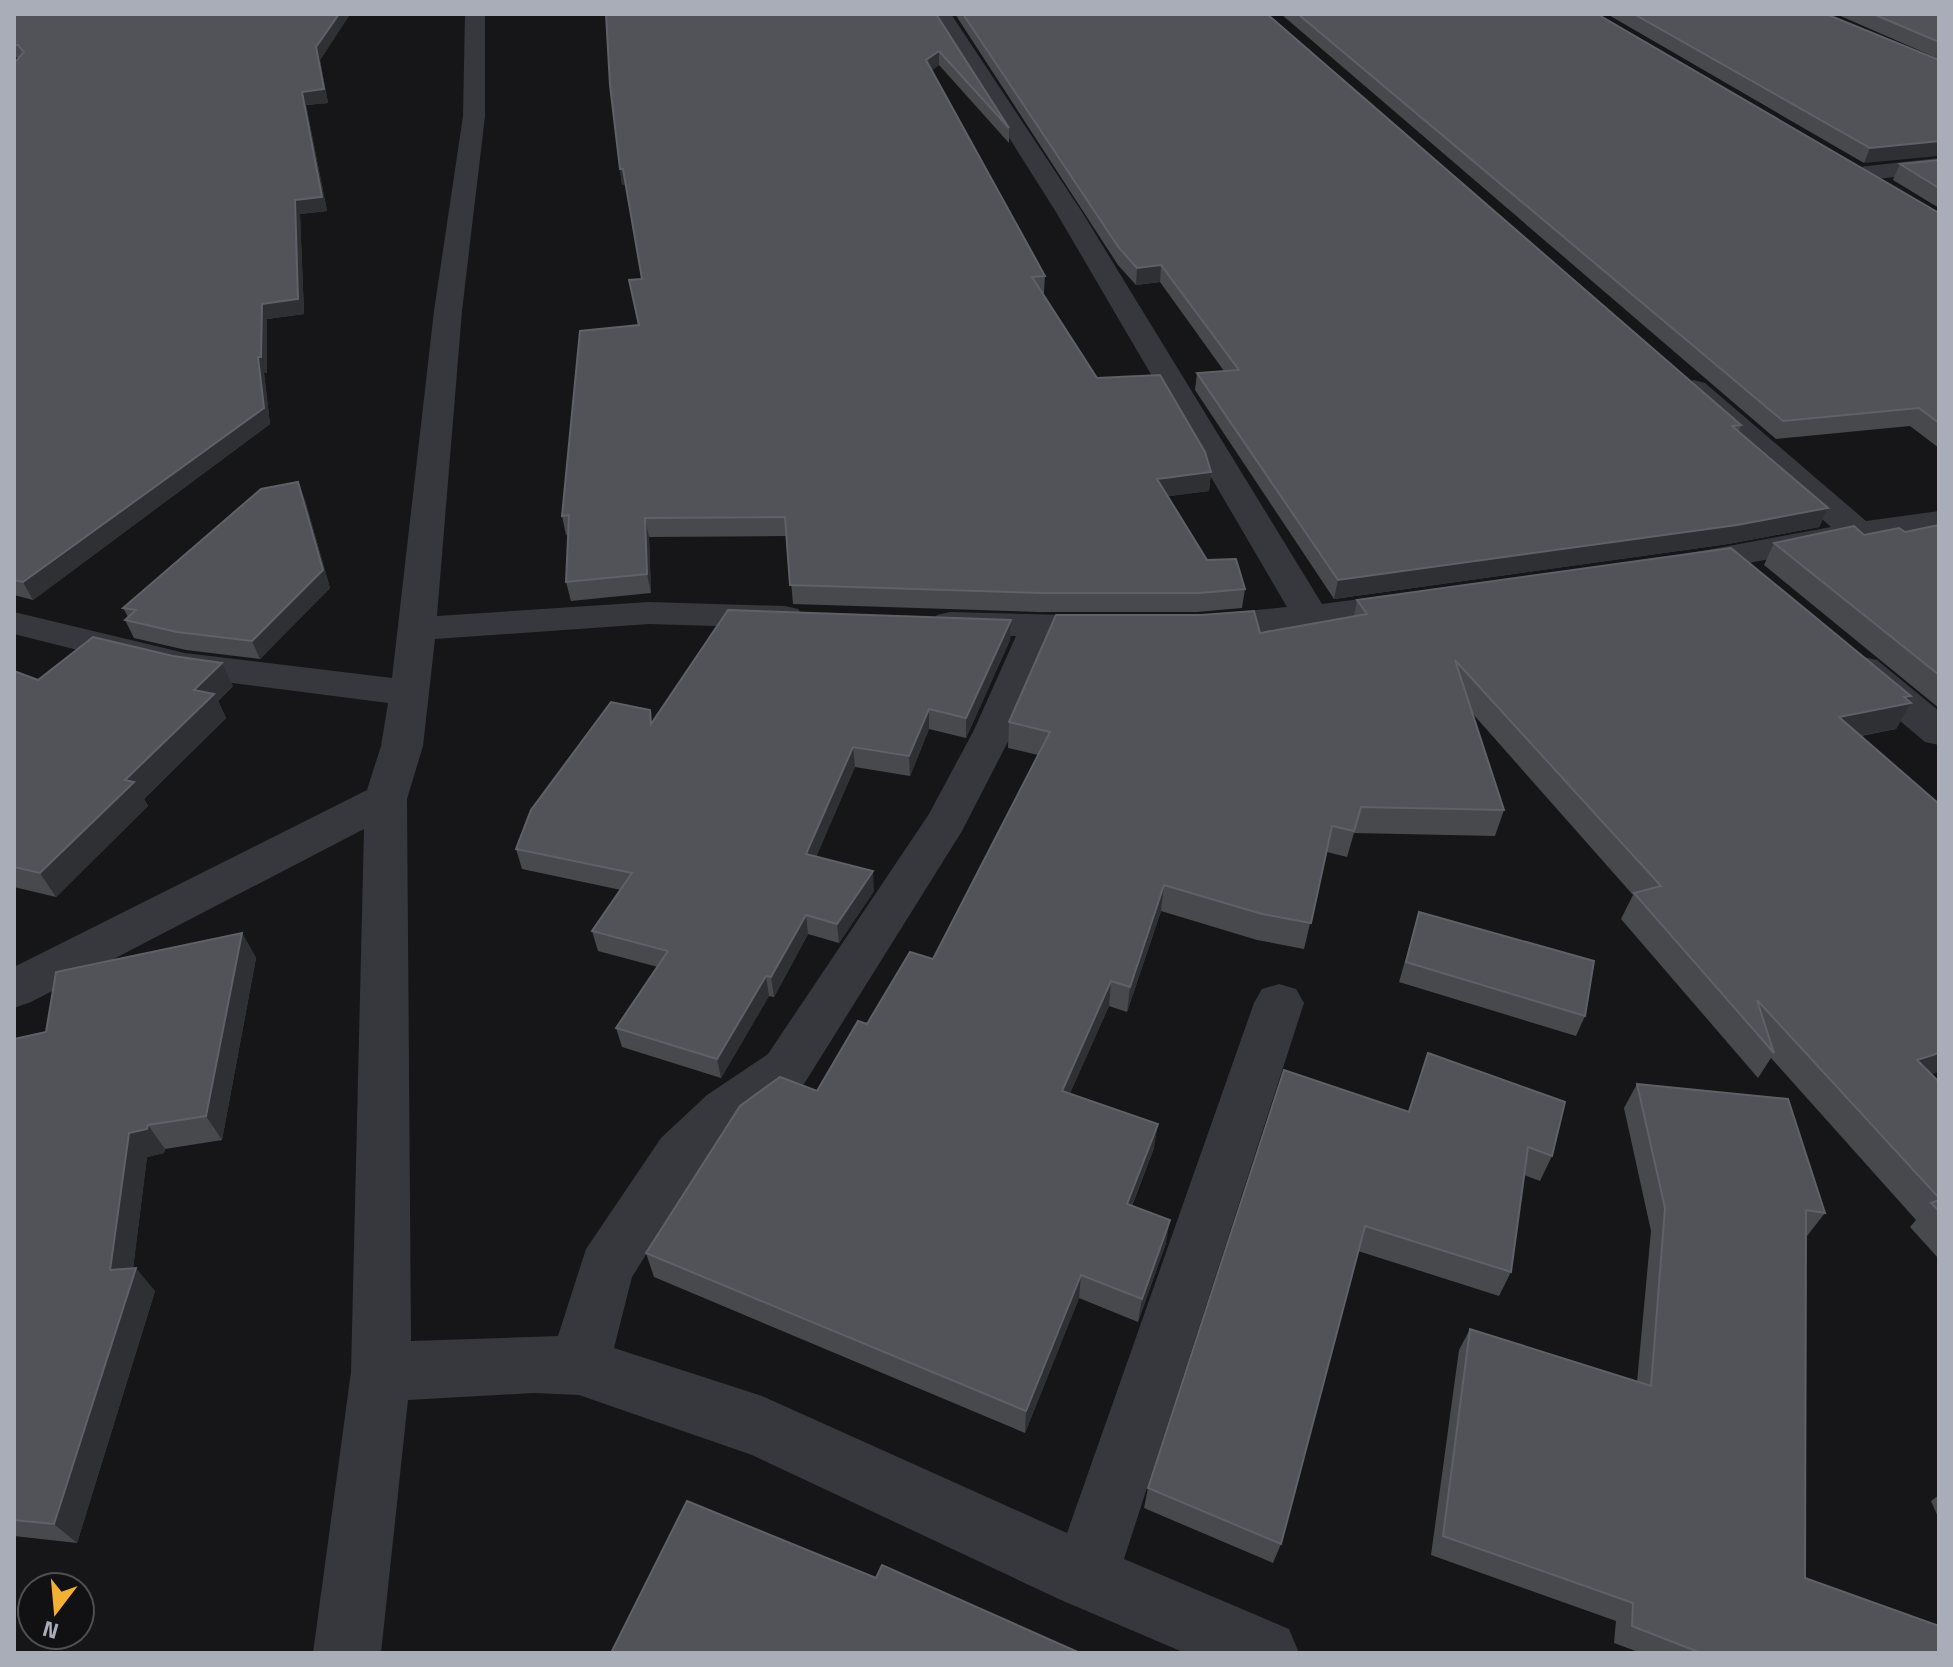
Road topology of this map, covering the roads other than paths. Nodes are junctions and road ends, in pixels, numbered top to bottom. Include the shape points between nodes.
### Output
1 (475, 14) edge
2 (941, 14) edge
3 (1939, 165) edge
4 (1886, 189) edge
5 (1680, 377) edge
6 (1939, 521) edge
7 (1858, 532) junction
8 (1729, 558) junction
9 (1652, 569) edge
10 (1764, 587) edge
11 (1450, 597) edge
12 (1311, 617) junction
13 (817, 619) edge
14 (913, 622) edge
15 (14, 623) edge
16 (1039, 626) junction
17 (417, 629) junction
18 (1834, 645) edge
19 (410, 693) junction
20 (1939, 732) edge
21 (386, 799) junction
22 (14, 989) edge
23 (1279, 1003) dead end
24 (579, 1366) junction
25 (381, 1372) junction
26 (1085, 1576) junction
27 (347, 1653) edge
28 (1265, 1653) edge

1 - 17 street via 474,116 448,311
2 - 12 street via 1069,212
3 - 4 street via 1852,170
5 - 7 street
6 - 7 street
7 - 8 street
8 - 9 street
8 - 10 street
11 - 12 street
12 - 16 street via 1152,627
13 - 17 street via 649,613
14 - 16 street
15 - 19 street via 185,665
16 - 24 street via 947,820 786,1069 726,1111 680,1154 606,1268
17 - 19 street
18 - 20 street
19 - 21 street
21 - 22 street
21 - 25 street
23 - 26 street
24 - 25 street
24 - 26 street via 762,1427
25 - 27 street
26 - 28 street

